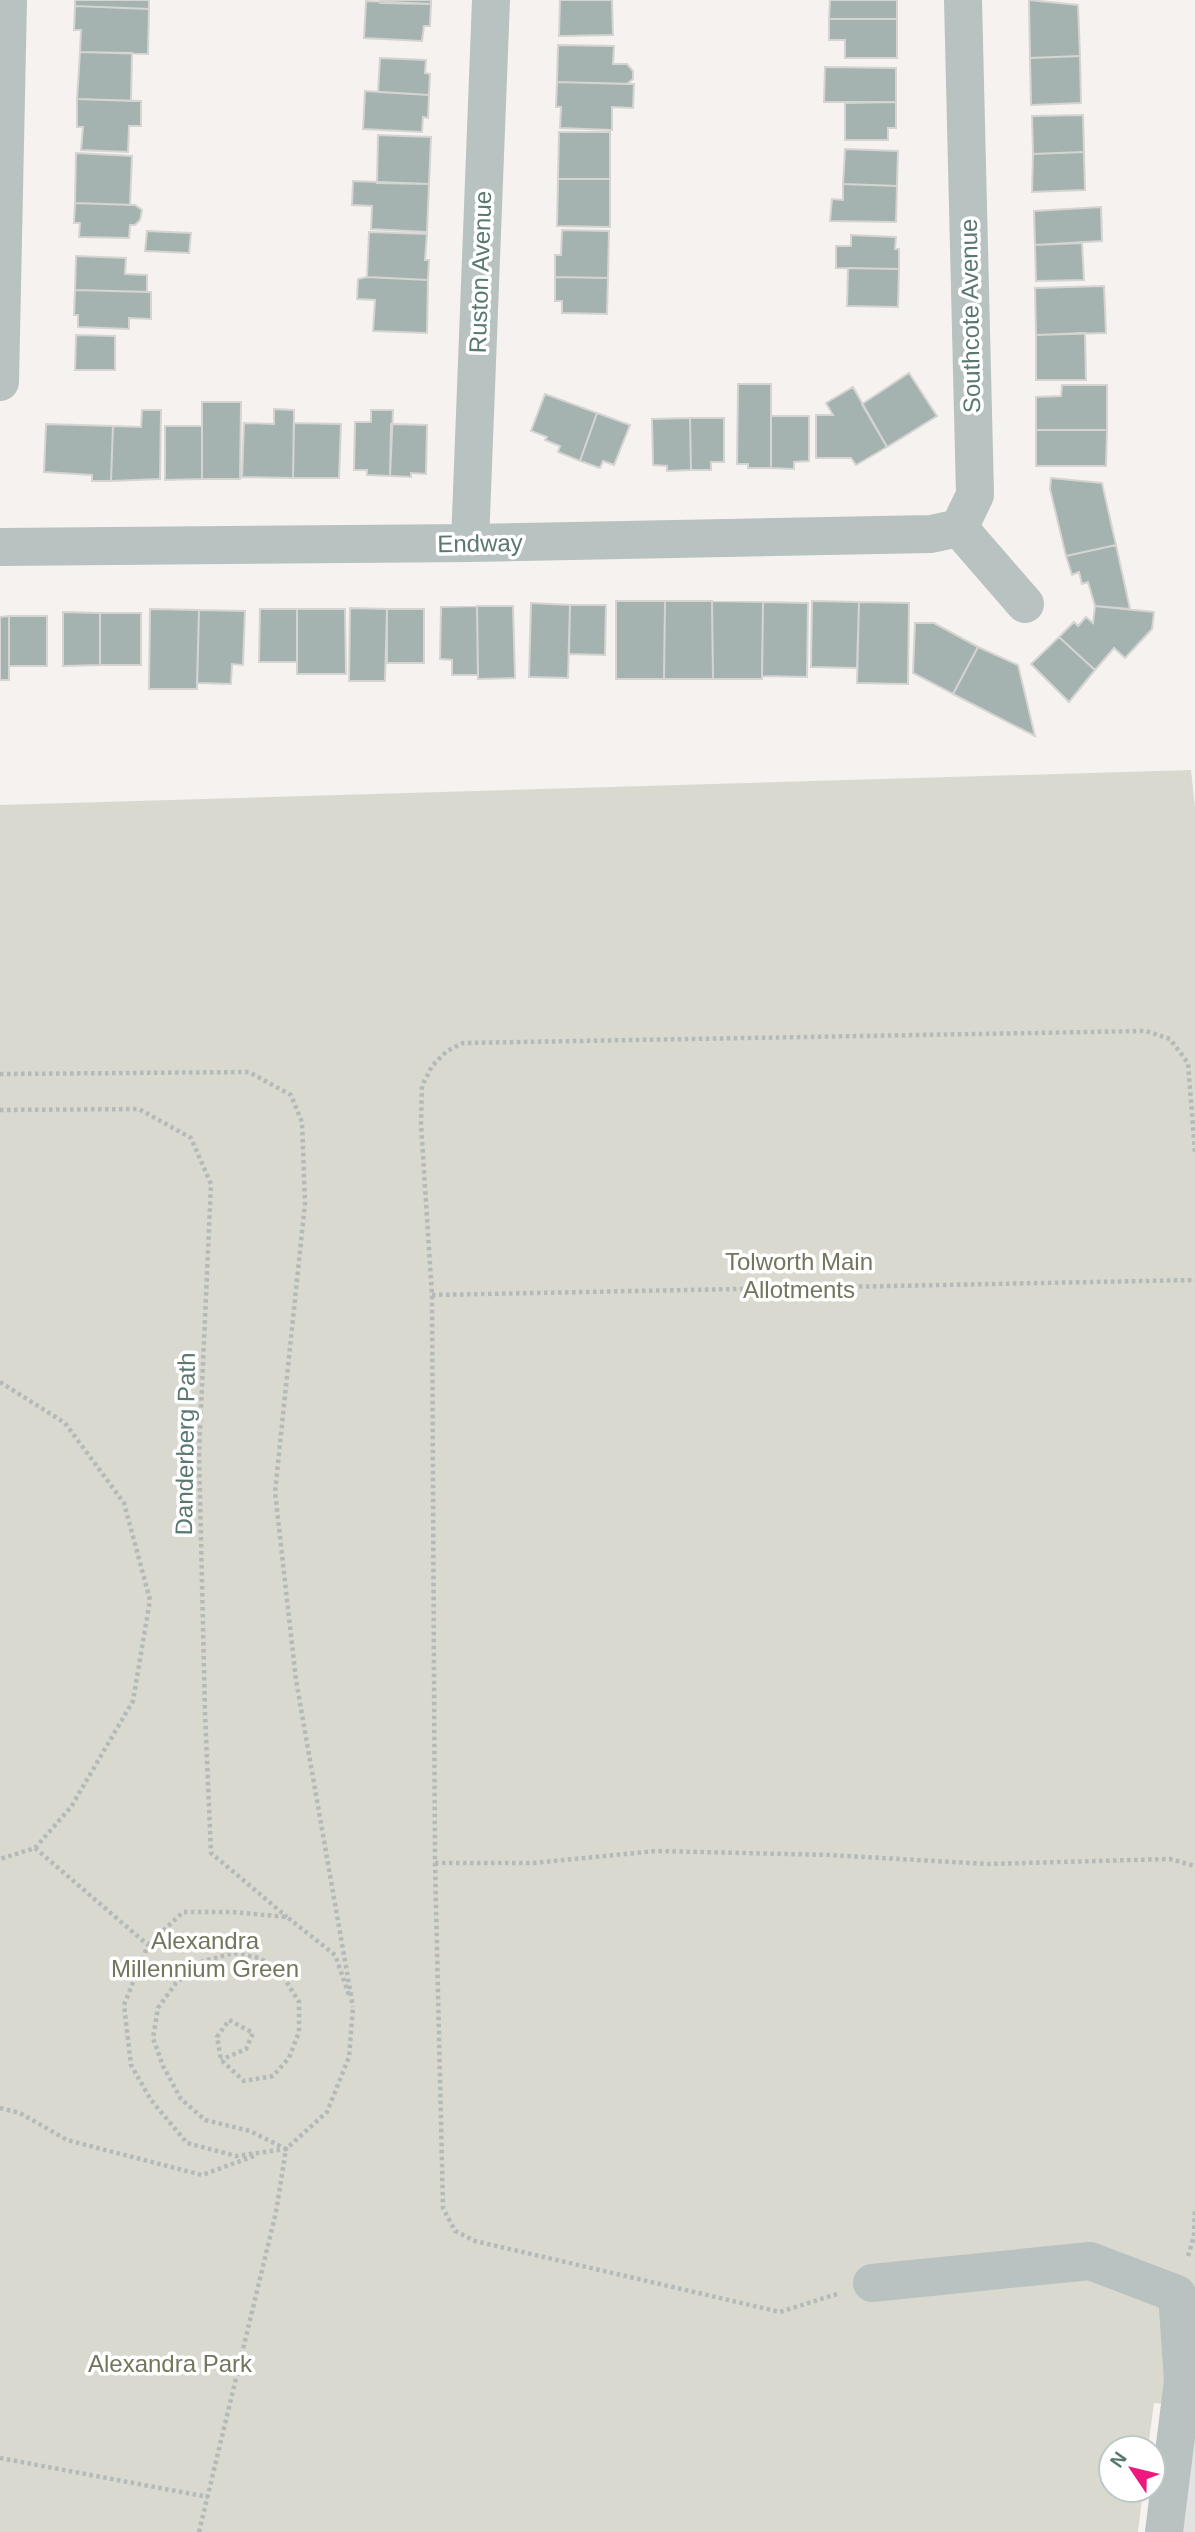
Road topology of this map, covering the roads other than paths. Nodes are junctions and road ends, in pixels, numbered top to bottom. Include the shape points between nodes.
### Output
1 (8, 0) edge
2 (491, 0) edge
3 (963, 0) edge
4 (0, 382) edge
5 (959, 528) junction
6 (470, 543) junction
7 (0, 547) edge
8 (1025, 604) dead end
9 (872, 2283) road end
10 (1164, 2532) edge

1 - 4 street
2 - 6 street, Ruston Avenue
3 - 5 street, Southcote Avenue via 975,495
5 - 6 street, Endway via 931,534
5 - 8 street
6 - 7 street, Endway
9 - 10 street via 1090,2261 1177,2294 1183,2381

